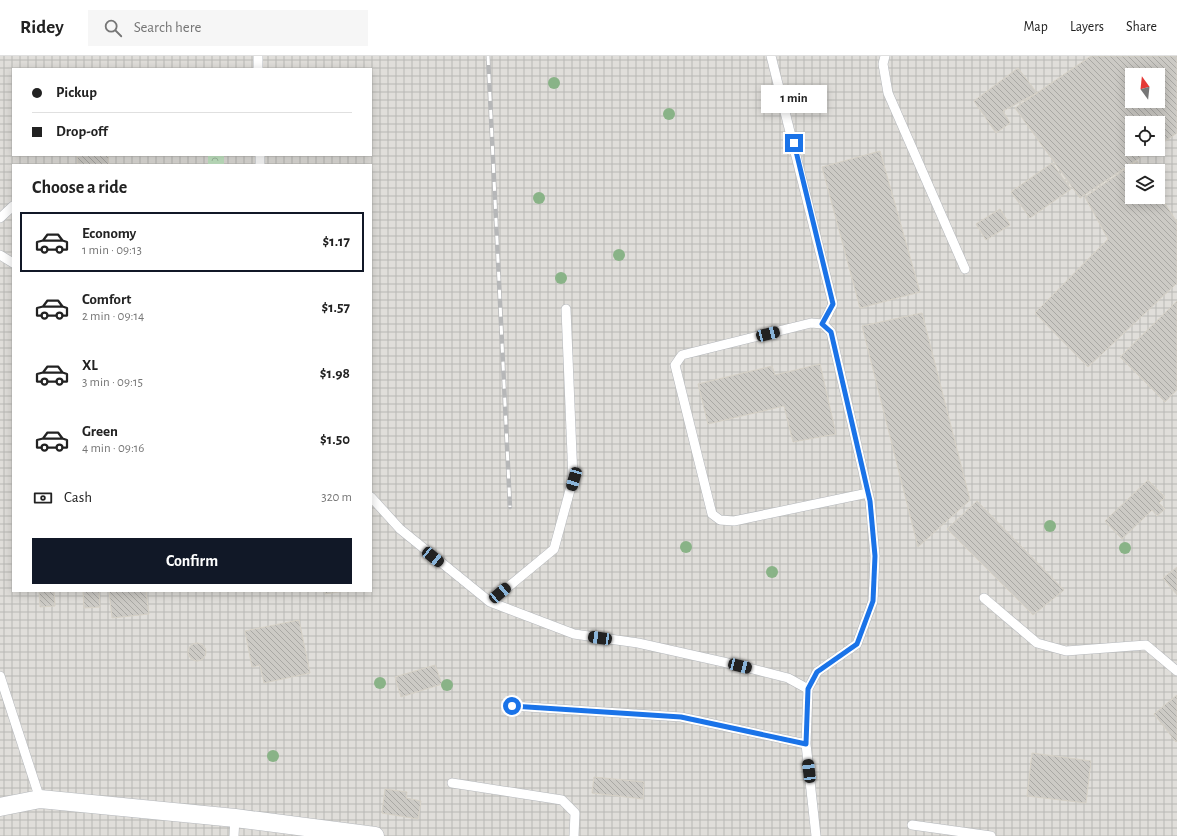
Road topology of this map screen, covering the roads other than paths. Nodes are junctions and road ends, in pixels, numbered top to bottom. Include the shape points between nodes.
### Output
1 (258, 56) edge
2 (771, 56) edge
3 (885, 56) edge
4 (258, 68) edge
5 (12, 207) edge
6 (0, 218) edge
7 (0, 256) edge
8 (12, 262) edge
9 (965, 268) dead end
10 (566, 309) dead end
11 (822, 324) junction
12 (868, 493) junction
13 (372, 498) edge
14 (984, 598) dead end
15 (490, 602) junction
16 (1177, 671) edge
17 (0, 676) edge
18 (808, 689) junction
19 (512, 706) dead end
20 (806, 744) junction
21 (452, 783) dead end
22 (40, 799) junction
23 (0, 802) edge
24 (0, 807) edge
25 (236, 818) junction
26 (912, 825) dead end
27 (234, 836) edge
28 (375, 836) edge
29 (574, 836) edge
30 (816, 836) edge
31 (991, 836) edge

1 - 4 lane
2 - 11 lane via 831,289 833,304
3 - 9 lane via 883,64 888,93
5 - 6 lane
7 - 8 lane
10 - 15 lane via 574,479 554,549
11 - 12 lane via 831,332
11 - 12 lane via 811,323 682,355 675,365 712,514 720,520 734,520
12 - 18 lane via 875,556 873,601 857,644 817,672
13 - 15 lane via 400,529
14 - 16 lane via 1037,643 1066,651 1146,645
15 - 18 lane via 574,634 638,643 733,665 788,678
17 - 22 lane
18 - 20 lane
19 - 20 lane via 681,717
20 - 30 lane
21 - 29 lane via 562,800 574,813
22 - 23 lane
22 - 24 street
22 - 25 street
25 - 27 lane
25 - 28 street
26 - 31 lane

